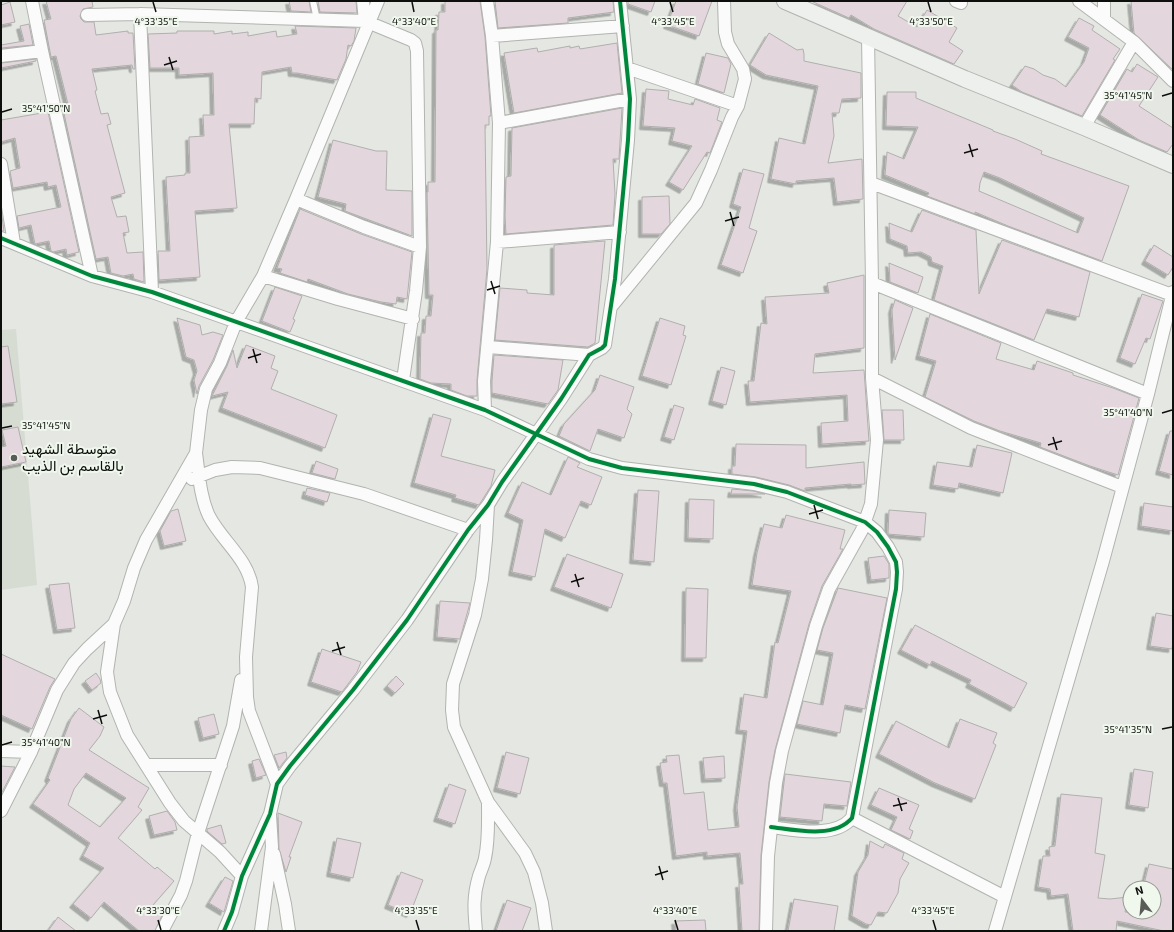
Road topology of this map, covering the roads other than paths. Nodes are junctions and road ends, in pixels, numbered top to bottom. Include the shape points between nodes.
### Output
1 (32, 1) edge
2 (313, 1) edge
3 (363, 1) edge
4 (378, 1) edge
5 (487, 1) edge
6 (620, 1) edge
7 (724, 1) edge
8 (785, 1) edge
9 (1079, 1) edge
10 (1104, 1) edge
11 (140, 14) junction
12 (87, 15) dead end
13 (1104, 19) junction
14 (317, 20) junction
15 (367, 22) junction
16 (623, 26) junction
17 (492, 36) junction
18 (868, 36) junction
19 (1134, 42) junction
20 (42, 51) junction
21 (1, 56) edge
22 (627, 68) junction
23 (1173, 81) edge
24 (630, 99) junction
25 (738, 106) junction
26 (499, 122) junction
27 (1084, 127) junction
28 (1, 164) edge
29 (1173, 165) edge
30 (871, 183) junction
31 (296, 199) junction
32 (620, 232) junction
33 (1, 238) edge
34 (497, 242) junction
35 (14, 243) junction
36 (420, 247) junction
37 (92, 276) junction
38 (263, 276) junction
39 (872, 283) junction
40 (152, 292) junction
41 (1173, 294) edge
42 (612, 307) junction
43 (413, 319) junction
44 (236, 322) junction
45 (488, 347) junction
46 (589, 355) junction
47 (872, 378) junction
48 (403, 380) junction
49 (1148, 394) junction
50 (485, 410) junction
51 (537, 434) junction
52 (196, 453) junction
53 (199, 476) junction
54 (178, 486) junction
55 (1122, 488) junction
56 (488, 504) junction
57 (865, 522) junction
58 (468, 530) junction
59 (114, 624) junction
60 (246, 658) junction
61 (1, 751) edge
62 (31, 752) junction
63 (146, 765) junction
64 (220, 765) junction
65 (277, 784) junction
66 (488, 802) junction
67 (1, 812) edge
68 (270, 814) junction
69 (852, 818) junction
70 (771, 827) junction
71 (198, 833) junction
72 (272, 847) junction
73 (242, 876) junction
74 (1005, 897) junction
75 (162, 931) edge
76 (224, 931) edge
77 (261, 931) edge
78 (289, 931) edge
79 (476, 931) edge
80 (546, 931) edge
81 (766, 931) edge
82 (995, 931) edge

1 - 20 street
2 - 14 lane
3 - 15 street
4 - 15 street
5 - 17 street
6 - 16 street
7 - 25 street via 728,44 743,69 745,79
8 - 18 street
9 - 13 street
10 - 13 street
11 - 12 street
11 - 14 street
11 - 40 street
13 - 19 street
14 - 15 street
15 - 31 street
15 - 36 street via 411,40 417,47
16 - 17 street
16 - 22 street
17 - 26 street
18 - 27 street
18 - 30 street
19 - 23 street
19 - 27 street
20 - 21 street
20 - 37 street
22 - 24 street
22 - 25 street
24 - 26 street
24 - 32 street
25 - 42 street via 696,203
26 - 34 street
27 - 29 street
28 - 35 street
30 - 39 street
30 - 41 street
31 - 36 street
31 - 38 street
32 - 34 street
32 - 42 street
33 - 35 street
34 - 45 street
35 - 37 street
36 - 43 street
37 - 40 street
38 - 43 street
38 - 44 street
39 - 47 street
39 - 49 street
40 - 44 street
41 - 49 street
42 - 46 street via 604,345
43 - 48 street
44 - 48 street
44 - 52 street via 220,363 206,389
45 - 46 street
45 - 50 street via 484,381
46 - 51 street
47 - 55 street via 976,430
47 - 57 street via 877,440 871,504
48 - 50 street
49 - 55 street
50 - 51 street
51 - 56 street
51 - 57 street via 589,459 622,468 754,484 787,492
52 - 53 street
52 - 54 street
53 - 54 street
53 - 58 street via 232,467 260,468 364,494
53 - 60 street via 204,503 210,518 251,577
54 - 59 street via 146,540
55 - 74 street via 1101,569
56 - 58 street
56 - 66 street via 482,579 475,614 453,684 452,710 454,727
57 - 69 street via 877,532 888,547 896,562 897,572
57 - 70 street via 829,589 816,626 782,752
58 - 65 street via 407,620
59 - 62 street via 74,663 57,690
59 - 63 street via 107,672 110,692 127,735
60 - 64 street via 233,726
60 - 65 street via 249,711
61 - 62 street
62 - 67 street
63 - 64 street
63 - 71 street via 170,803 184,821
64 - 71 street
65 - 68 street
66 - 79 street via 485,860 474,896
66 - 80 street via 525,853 534,872
68 - 72 street
68 - 73 street
69 - 70 street via 846,824 830,830 809,831
69 - 74 street
70 - 81 street
71 - 73 street
71 - 75 street via 181,895
72 - 77 street
72 - 78 street
73 - 76 street
74 - 82 street

